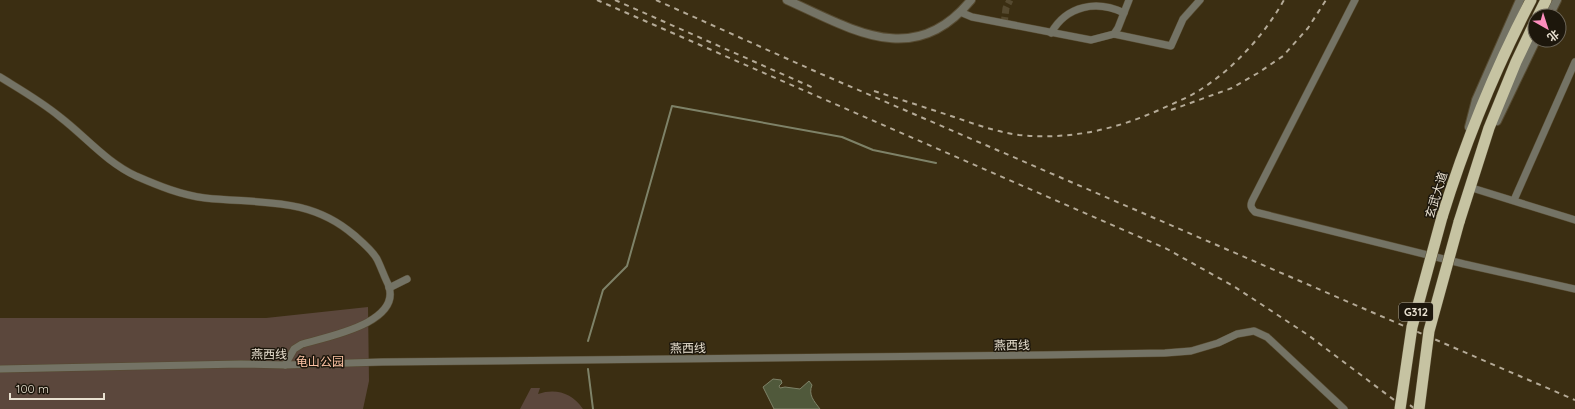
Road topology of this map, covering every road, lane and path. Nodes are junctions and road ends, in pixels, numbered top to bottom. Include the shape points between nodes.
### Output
1 (787, 0) edge
2 (971, 0) edge
3 (1130, 0) edge
4 (1200, 0) edge
5 (1355, 0) edge
6 (1557, 0) edge
7 (1527, 1) edge
8 (1546, 8) edge
9 (960, 12) junction
10 (1124, 13) junction
11 (1052, 33) junction
12 (1114, 34) junction
13 (1527, 39) edge
14 (1532, 48) edge
15 (1575, 62) edge
16 (0, 77) edge
17 (1474, 171) junction
18 (1470, 187) junction
19 (1514, 200) junction
20 (1575, 220) edge
21 (407, 278) dead end
22 (389, 288) junction
23 (1575, 288) edge
24 (285, 365) junction
25 (0, 369) edge
26 (1344, 409) edge
27 (1400, 409) edge
28 (1419, 409) edge

1 - 9 street via 863,33 891,40 922,36 949,22
2 - 9 street
3 - 10 street
4 - 12 street via 1183,19 1171,46
5 - 23 street via 1250,205 1251,209 1464,264
6 - 8 street
7 - 27 highway, 玄武大道 / G312, bridge via 1455,175 1412,327
9 - 11 street via 972,17
10 - 11 street via 1100,4 1080,7 1063,17
10 - 12 street
11 - 12 street via 1092,40
13 - 17 highway, G312 via 1489,128
14 - 17 street
15 - 19 street
16 - 22 street via 61,117 104,156 134,175 167,189 204,198 284,203 314,211 333,220 348,230 376,258
17 - 18 highway, G312
18 - 19 street
18 - 28 highway, G312, bridge via 1429,331
19 - 20 street
21 - 22 street
22 - 24 street via 385,311 375,319 302,344 294,349
24 - 25 street, 燕西线
24 - 26 street, 燕西线 via 1165,353 1191,351 1237,334 1254,332 1267,336

